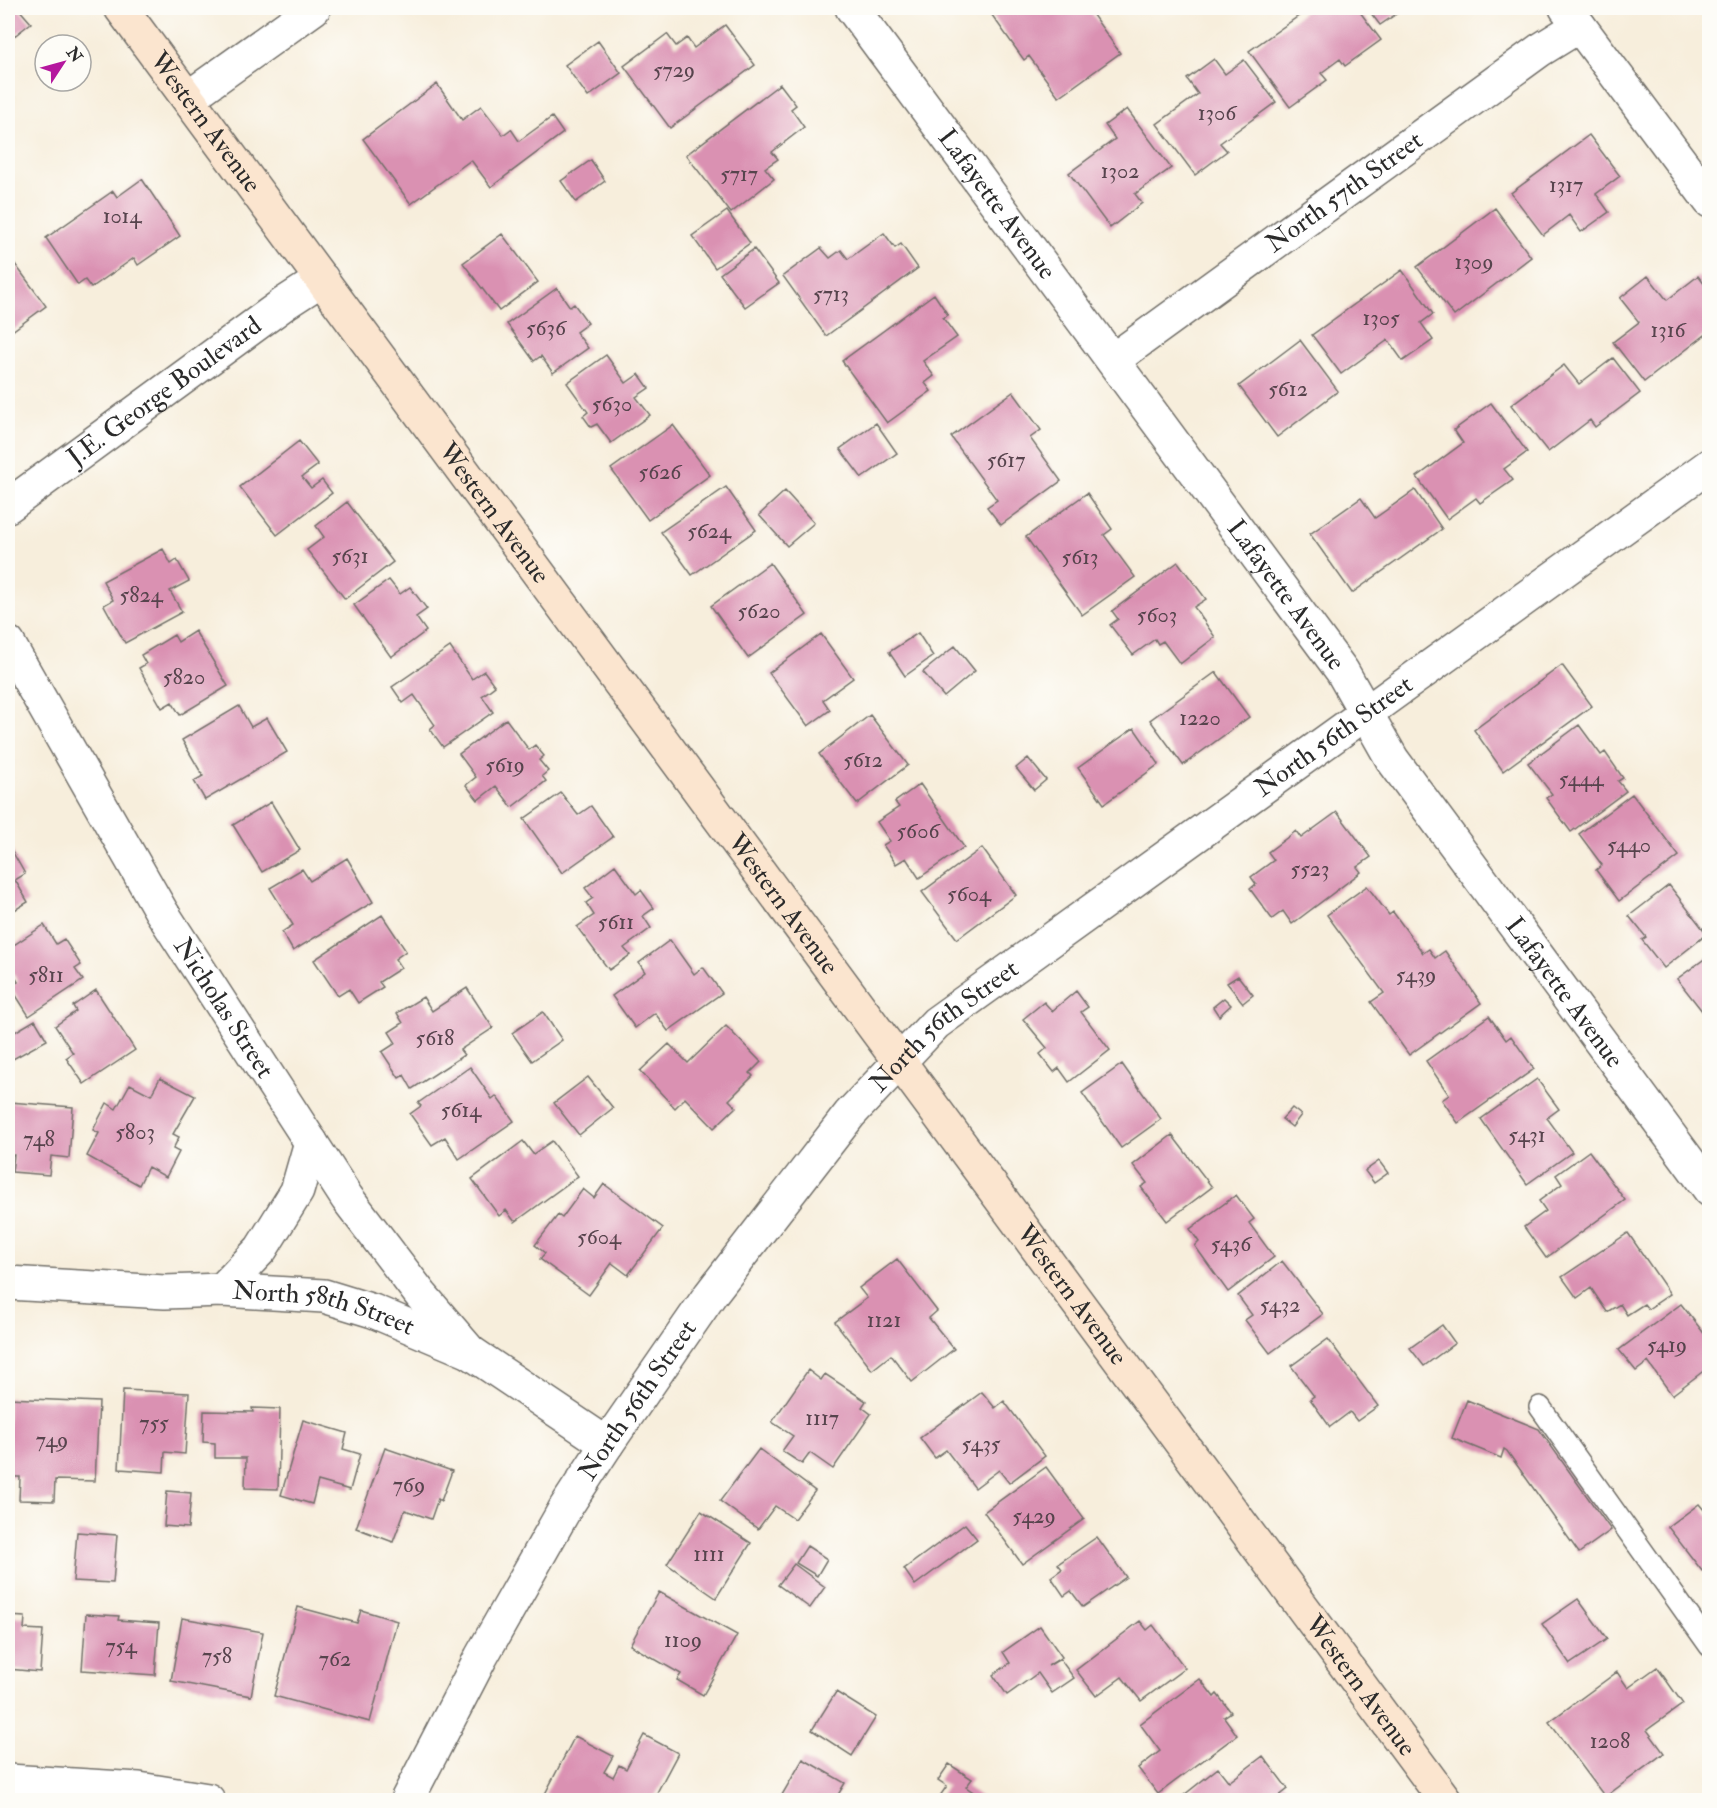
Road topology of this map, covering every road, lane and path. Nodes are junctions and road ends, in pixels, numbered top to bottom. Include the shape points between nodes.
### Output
1 (121, 8) edge
2 (314, 8) edge
3 (852, 8) edge
4 (1572, 16) edge
5 (188, 98) junction
6 (1710, 201) edge
7 (322, 279) junction
8 (1113, 360) junction
9 (1710, 465) edge
10 (8, 506) edge
11 (8, 643) edge
12 (1366, 713) junction
13 (899, 1062) junction
14 (311, 1142) junction
15 (1710, 1190) edge
16 (8, 1283) edge
17 (222, 1290) junction
18 (470, 1352) junction
19 (1540, 1407) dead end
20 (607, 1443) junction
21 (1710, 1646) edge
22 (8, 1781) edge
23 (208, 1800) edge
24 (407, 1800) edge
25 (1445, 1800) edge

1 - 5 street, Western Avenue
2 - 5 street
3 - 8 street, Lafayette Avenue
4 - 6 street
4 - 8 street, North 57th Street via 1540,50
5 - 7 street, Western Avenue
7 - 10 street, J.E. George Boulevard
7 - 13 street, Western Avenue
8 - 12 street, Lafayette Avenue via 1342,671
9 - 12 street, North 56th Street
11 - 14 street, Nicholas Street via 161,911
12 - 13 street, North 56th Street via 936,1023
12 - 15 street, Lafayette Avenue via 1392,759
13 - 20 street, North 56th Street via 850,1114 710,1295
13 - 25 street, Western Avenue
14 - 17 street via 297,1191 261,1249
14 - 18 street, Nicholas Street via 347,1198
16 - 17 street, North 58th Street via 165,1292
17 - 18 street, North 58th Street via 324,1296 373,1311
18 - 20 street, North 58th Street
19 - 21 lane
20 - 24 street, North 56th Street via 481,1657
22 - 23 street via 139,1789

